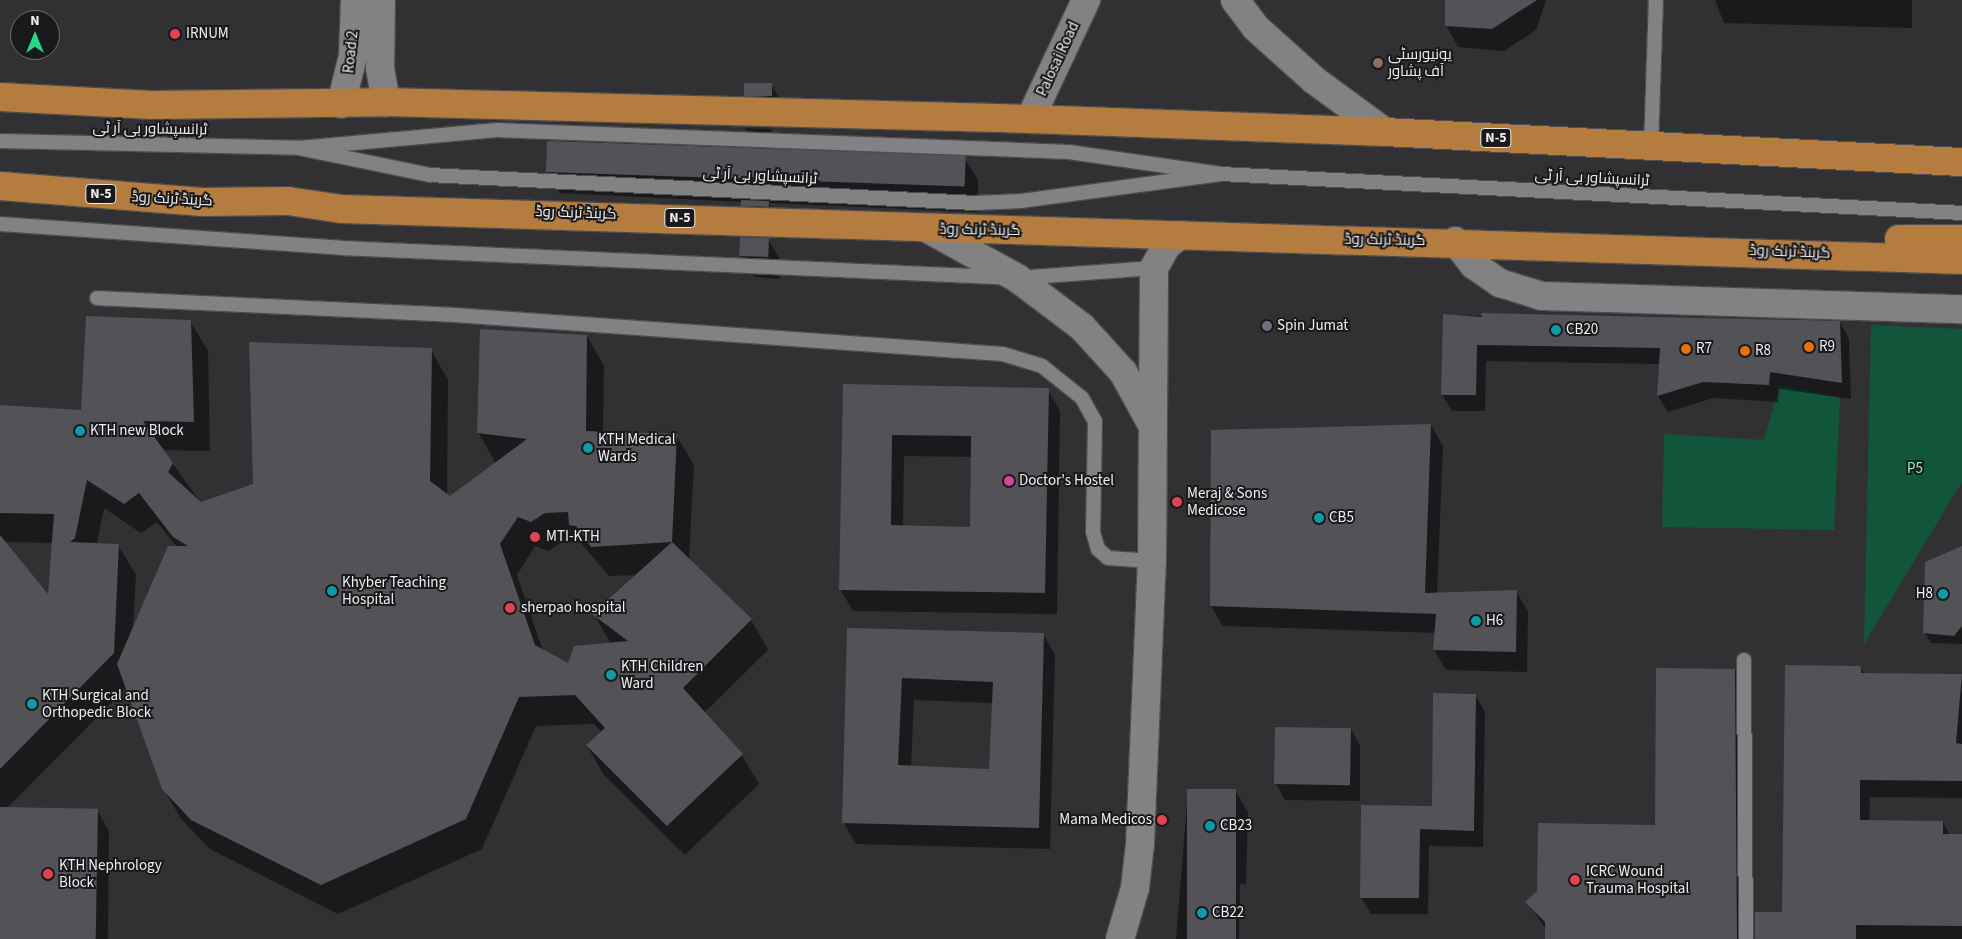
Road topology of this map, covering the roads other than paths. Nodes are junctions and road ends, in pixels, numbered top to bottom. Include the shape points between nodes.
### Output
1 (355, 0) edge
2 (381, 0) edge
3 (1086, 0) edge
4 (1235, 0) edge
5 (1656, 0) edge
6 (0, 97) edge
7 (386, 102) junction
8 (341, 104) junction
9 (1030, 119) junction
10 (1385, 132) junction
11 (0, 141) edge
12 (299, 148) junction
13 (1651, 148) junction
14 (1962, 162) edge
15 (1220, 174) junction
16 (0, 186) edge
17 (1962, 213) edge
18 (0, 224) edge
19 (928, 229) junction
20 (1180, 235) junction
21 (1962, 239) edge
22 (1455, 241) junction
23 (1837, 253) junction
24 (1962, 260) edge
25 (1154, 268) junction
26 (1017, 278) junction
27 (96, 298) dead end
28 (1962, 309) edge
29 (1154, 429) junction
30 (1152, 561) junction
31 (1744, 660) dead end
32 (1120, 939) edge
33 (1746, 939) edge

1 - 8 street, Road 2 via 353,56
2 - 7 street, Road 2 via 380,68
3 - 9 street, Palosai Road
4 - 10 street via 1256,27 1314,80
5 - 13 lane
6 - 8 highway, N-5 via 152,105
7 - 8 highway, N-5
7 - 9 highway, N-5
9 - 10 highway, N-5
10 - 13 highway, N-5
11 - 12 lane, ٹرانسپشاور بی آر ٹی
12 - 15 lane, ٹرانسپشاور بی آر ٹی via 497,130 1069,152
12 - 15 lane, ٹرانسپشاور بی آر ٹی via 430,175 975,202 1022,201
13 - 14 highway, N-5
15 - 17 lane, ٹرانسپشاور بی آر ٹی
16 - 19 highway, گرینڈ ٹرنک روڈ / N-5 via 202,202 288,201 342,209 547,212
18 - 26 lane via 341,248
19 - 20 highway, گرینڈ ٹرنک روڈ / N-5
19 - 26 street
20 - 22 highway, گرینڈ ٹرنک روڈ / N-5
20 - 25 street via 1162,250
21 - 23 highway via 1887,239
22 - 23 highway, گرینڈ ٹرنک روڈ / N-5
22 - 28 street via 1474,265 1500,283 1542,296
23 - 24 highway, گرینڈ ٹرنک روڈ / N-5
25 - 26 lane
25 - 29 street
26 - 29 street via 1082,327 1117,366
27 - 30 lane via 456,315 1003,354 1042,366 1082,398 1095,420 1093,532 1098,549 1108,558
29 - 30 street
30 - 32 street via 1140,844 1135,888
31 - 33 lane

